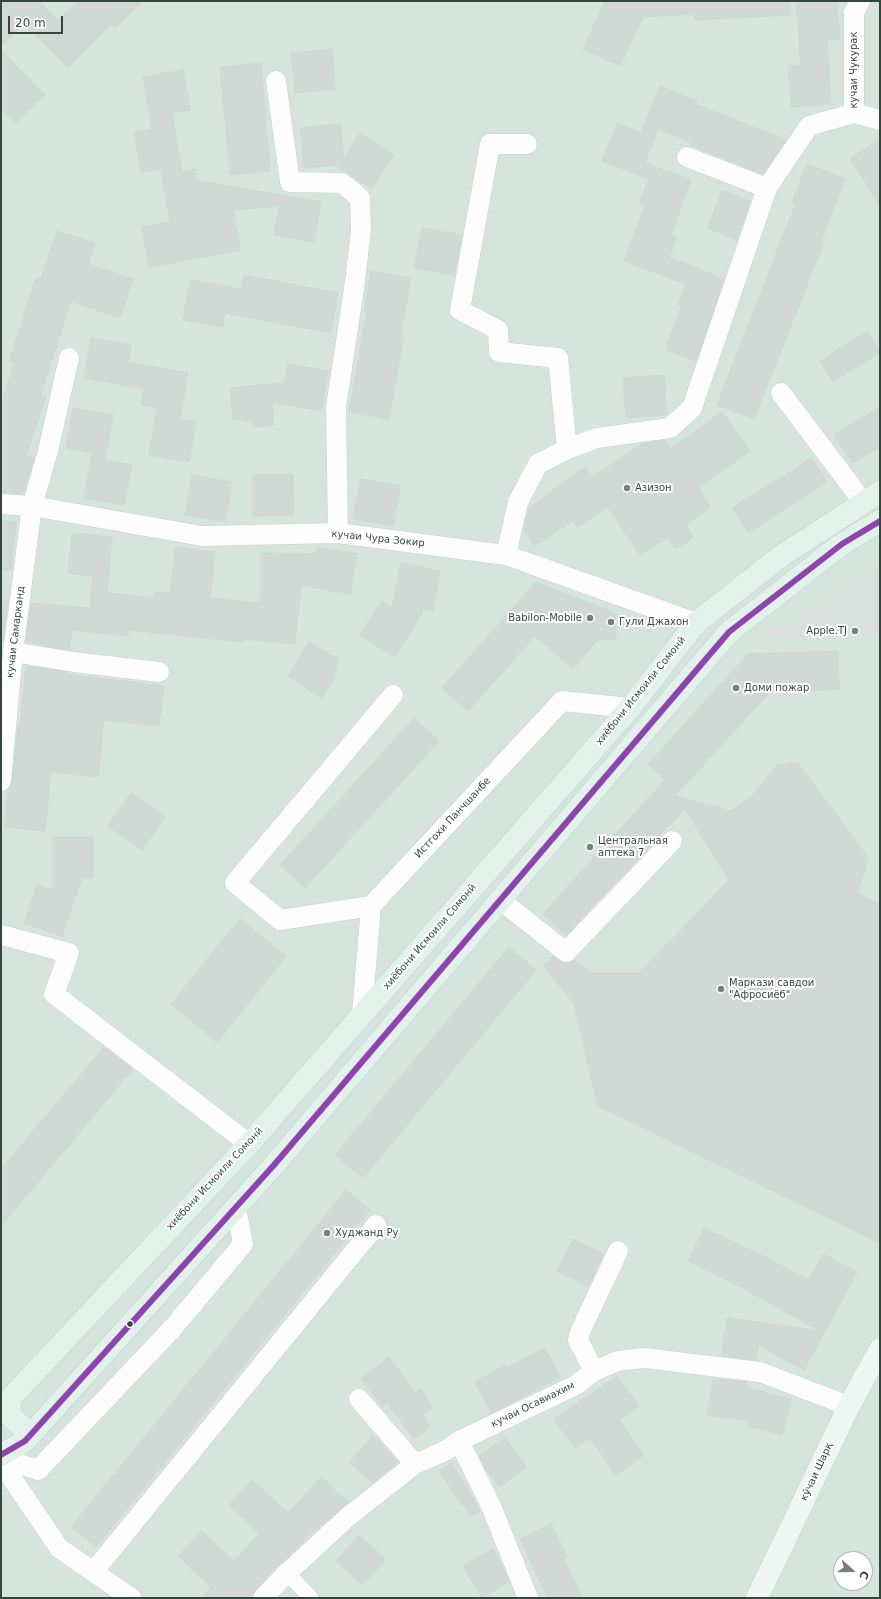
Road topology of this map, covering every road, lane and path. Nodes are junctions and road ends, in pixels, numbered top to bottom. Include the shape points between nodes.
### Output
1 (860, 1) edge
2 (276, 81) dead end
3 (854, 113) junction
4 (880, 120) edge
5 (527, 144) dead end
6 (687, 157) dead end
7 (767, 188) junction
8 (69, 358) dead end
9 (781, 393) dead end
10 (567, 449) junction
11 (872, 498) edge
12 (1, 504) edge
13 (32, 506) junction
14 (880, 521) edge
15 (338, 533) junction
16 (506, 555) junction
17 (696, 623) junction
18 (14, 652) junction
19 (159, 672) dead end
20 (393, 695) dead end
21 (630, 708) junction
22 (1, 781) edge
23 (672, 841) dead end
24 (500, 900) junction
25 (371, 906) junction
26 (1, 935) edge
27 (362, 1014) junction
28 (249, 1144) junction
29 (236, 1207) junction
30 (376, 1225) dead end
31 (618, 1251) dead end
32 (880, 1349) edge
33 (594, 1371) junction
34 (359, 1398) dead end
35 (5, 1403) edge
36 (848, 1406) junction
37 (30, 1434) junction
38 (459, 1441) junction
39 (1, 1455) edge
40 (1, 1458) edge
41 (1, 1462) edge
42 (415, 1464) junction
43 (94, 1571) junction
44 (287, 1573) junction
45 (524, 1596) edge
46 (131, 1598) edge
47 (263, 1598) edge
48 (311, 1598) edge
49 (757, 1598) edge

1 - 3 street, кучаи Чукурак via 854,12
2 - 15 street via 290,182 342,183 360,198 361,229 355,282 336,407
3 - 4 street, кучаи Чукурак
3 - 7 street via 809,126
5 - 10 street via 490,144 460,310 498,330 499,352 558,358
6 - 7 street
7 - 10 street via 692,408 670,428 597,438
8 - 13 street, кучаи Самарканд via 48,451
9 - 11 street
10 - 16 street via 538,464 518,502
11 - 17 main road, хиёбони Исмоили Сомонӣ via 781,556
12 - 13 street, кучаи Чура Зокир
13 - 15 street, кучаи Чура Зокир via 202,536
13 - 18 street, кучаи Самарканд
14 - 24 main road via 842,544 729,632
15 - 16 street, кучаи Чура Зокир
16 - 17 street, кучаи Чура Зокир
17 - 21 main road, хиёбони Исмоили Сомонӣ
18 - 19 street
18 - 22 street, кучаи Самарканд
20 - 25 street via 235,883 280,920
21 - 25 street, Истгохи Панчшанбе via 562,701
21 - 27 main road, хиёбони Исмоили Сомонӣ
23 - 24 street via 566,952
24 - 29 main road
25 - 27 street
26 - 28 street via 68,953 54,994
27 - 28 main road, хиёбони Исмоили Сомонӣ
28 - 35 main road, хиёбони Исмоили Сомонӣ
29 - 37 main road
29 - 40 street via 243,1244 171,1330 38,1470
30 - 43 street
31 - 33 street via 578,1340
32 - 36 main road, кӯчаи Шарқ
33 - 36 street, кучаи Осавиахим via 618,1361 644,1358 760,1372
33 - 38 street, кучаи Осавиахим via 576,1385
34 - 42 street
35 - 37 main road via 11,1417
36 - 49 main road, кӯчаи Шарқ
37 - 39 main road via 25,1441
38 - 42 street, кучаи Осавиахим via 445,1451
38 - 45 street via 491,1506
41 - 43 street via 59,1548
42 - 44 street, кучаи Осавиахим via 349,1516
43 - 46 street
44 - 47 street, кучаи Осавиахим
44 - 48 street

